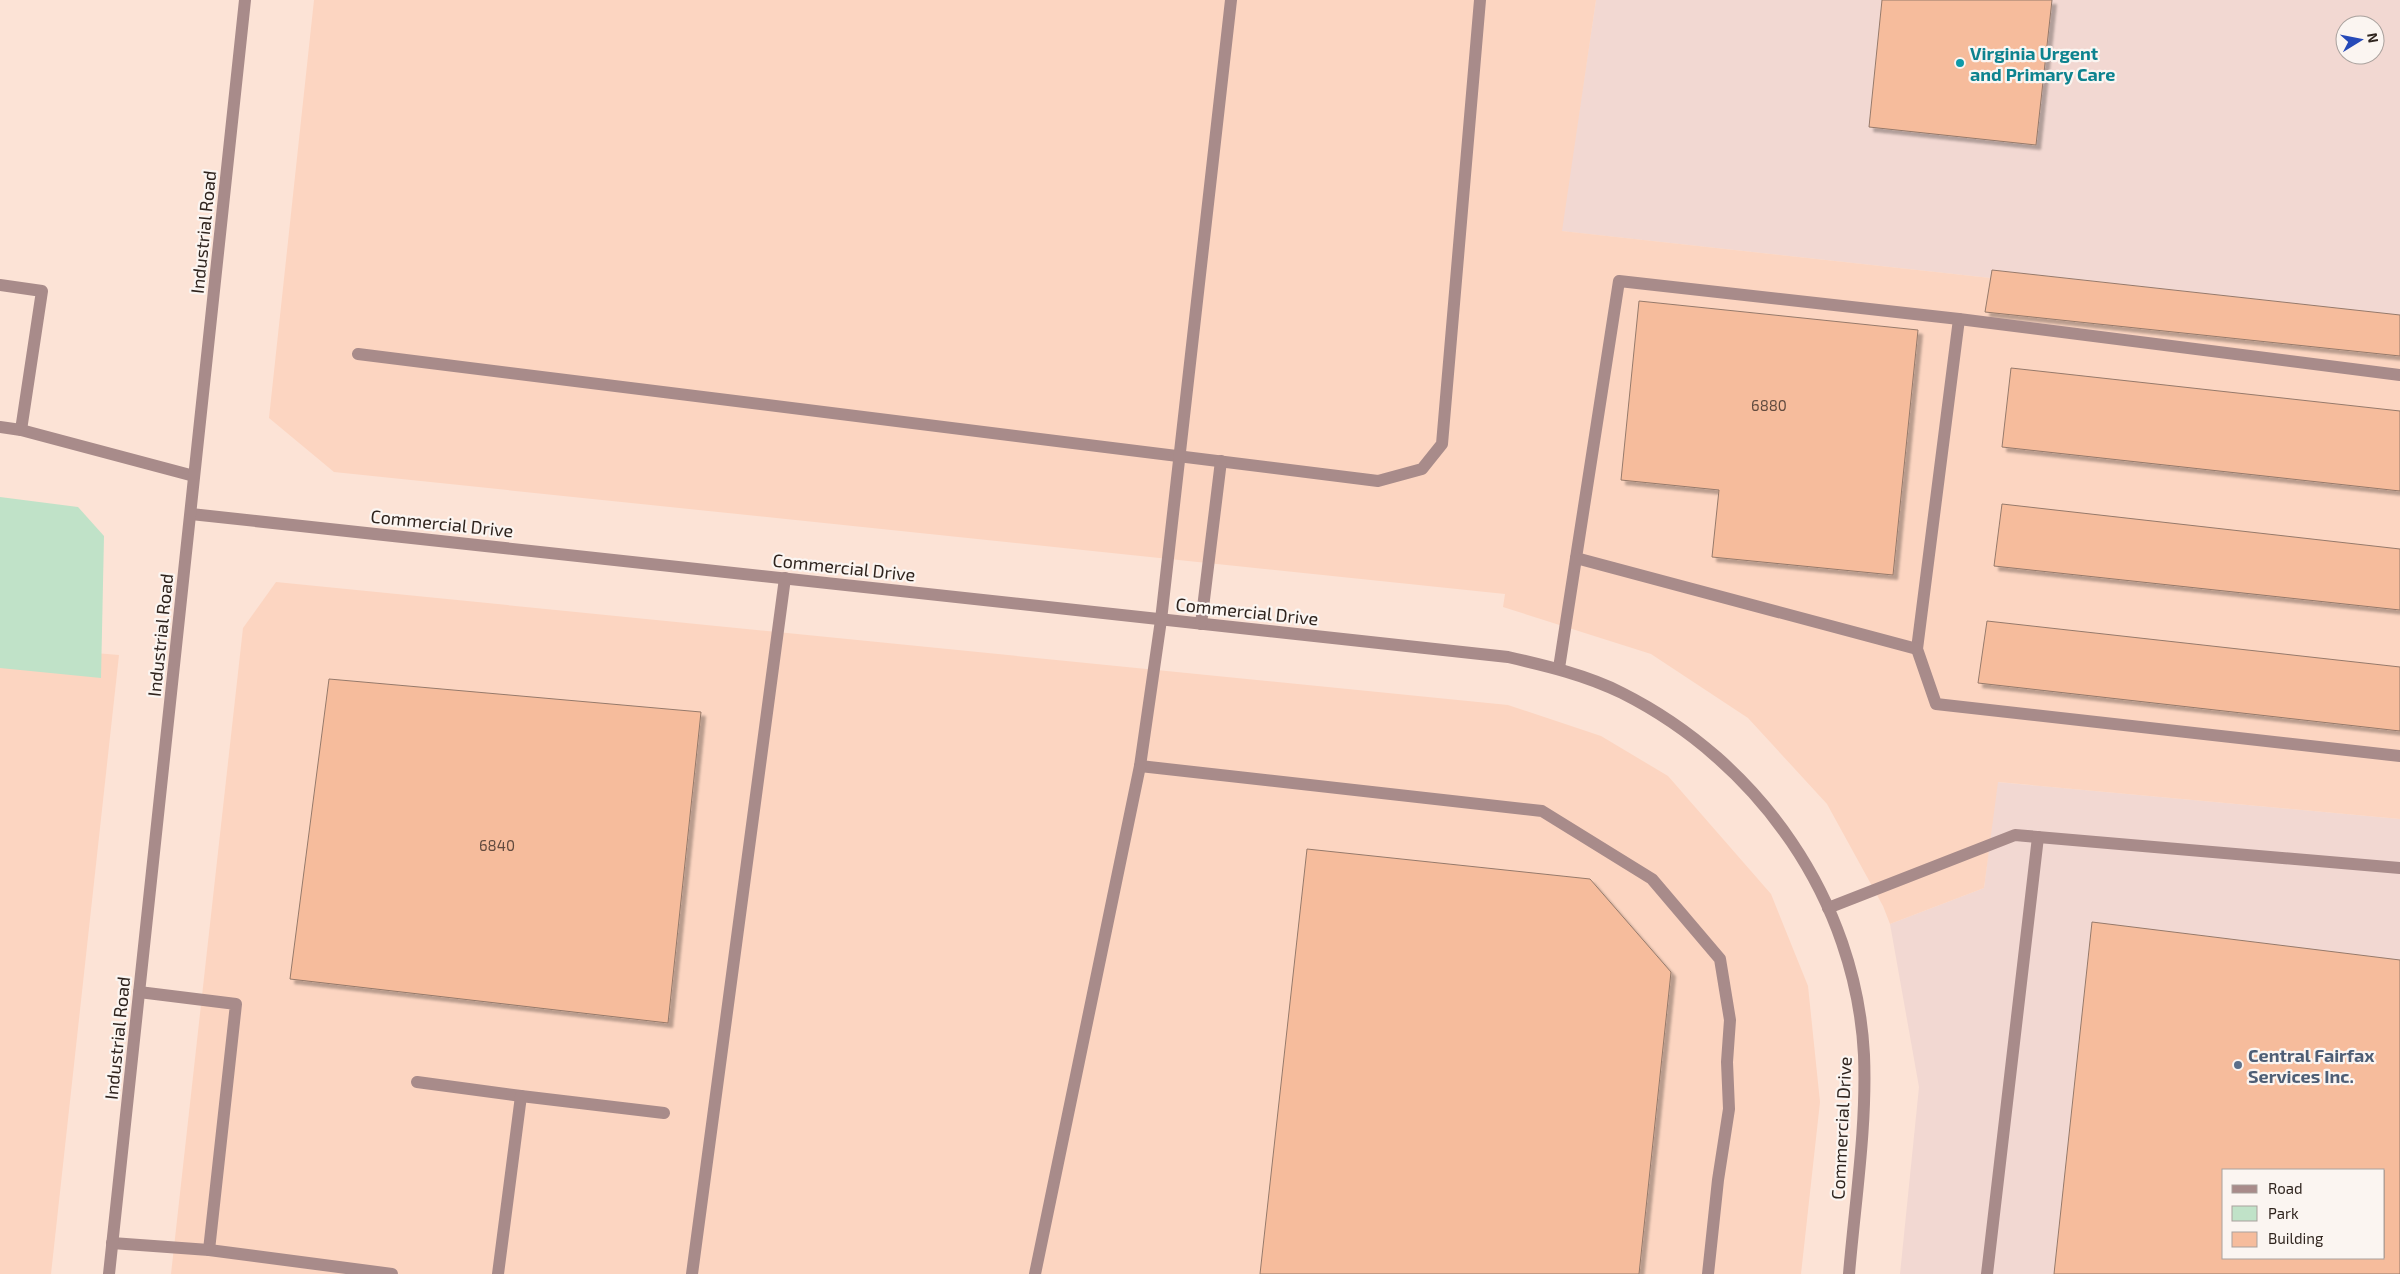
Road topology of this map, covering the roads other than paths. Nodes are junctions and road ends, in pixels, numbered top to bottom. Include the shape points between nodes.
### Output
1 (245, 0) edge
2 (1231, 0) edge
3 (1480, 0) edge
4 (0, 286) edge
5 (1959, 320) junction
6 (358, 354) dead end
7 (2400, 375) edge
8 (0, 427) edge
9 (21, 430) junction
10 (1178, 455) junction
11 (1221, 461) junction
12 (194, 476) junction
13 (191, 514) junction
14 (1576, 558) junction
15 (785, 578) junction
16 (1161, 620) junction
17 (1201, 624) junction
18 (1917, 649) junction
19 (1559, 668) junction
20 (2400, 756) edge
21 (1140, 766) junction
22 (2038, 838) junction
23 (2400, 868) edge
24 (1828, 908) junction
25 (139, 992) junction
26 (417, 1082) dead end
27 (520, 1096) junction
28 (664, 1113) dead end
29 (112, 1243) junction
30 (209, 1250) junction
31 (109, 1274) edge
32 (392, 1274) edge
33 (498, 1274) edge
34 (692, 1274) edge
35 (1035, 1274) edge
36 (1708, 1274) edge
37 (1849, 1274) edge
38 (1987, 1274) edge

1 - 12 street, Industrial Road
2 - 10 street
3 - 11 street via 1442,444 1422,469 1378,481
4 - 9 street via 42,291
5 - 7 street
5 - 14 street via 1619,280
5 - 18 street
6 - 10 street
8 - 9 street
9 - 12 street
10 - 11 street
10 - 16 street
11 - 17 street
12 - 13 street, Industrial Road
13 - 15 street, Commercial Drive
13 - 25 street, Industrial Road
14 - 18 street
14 - 19 street
15 - 16 street, Commercial Drive
15 - 34 street
16 - 17 street, Commercial Drive
16 - 21 street
17 - 19 street, Commercial Drive via 1508,657
18 - 20 street via 1936,704
19 - 24 street, Commercial Drive via 1621,692 1668,718 1710,750 1749,787 1788,834
21 - 35 street
21 - 36 street via 1542,811 1652,879 1720,959 1730,1020 1727,1062 1729,1109
22 - 23 street
22 - 24 street via 2016,835
22 - 38 street
24 - 37 street, Commercial Drive via 1855,987 1864,1055 1862,1122
25 - 29 street, Industrial Road
25 - 30 street via 236,1004
26 - 27 street
27 - 28 street
27 - 33 street
29 - 30 street
29 - 31 street, Industrial Road
30 - 32 street

